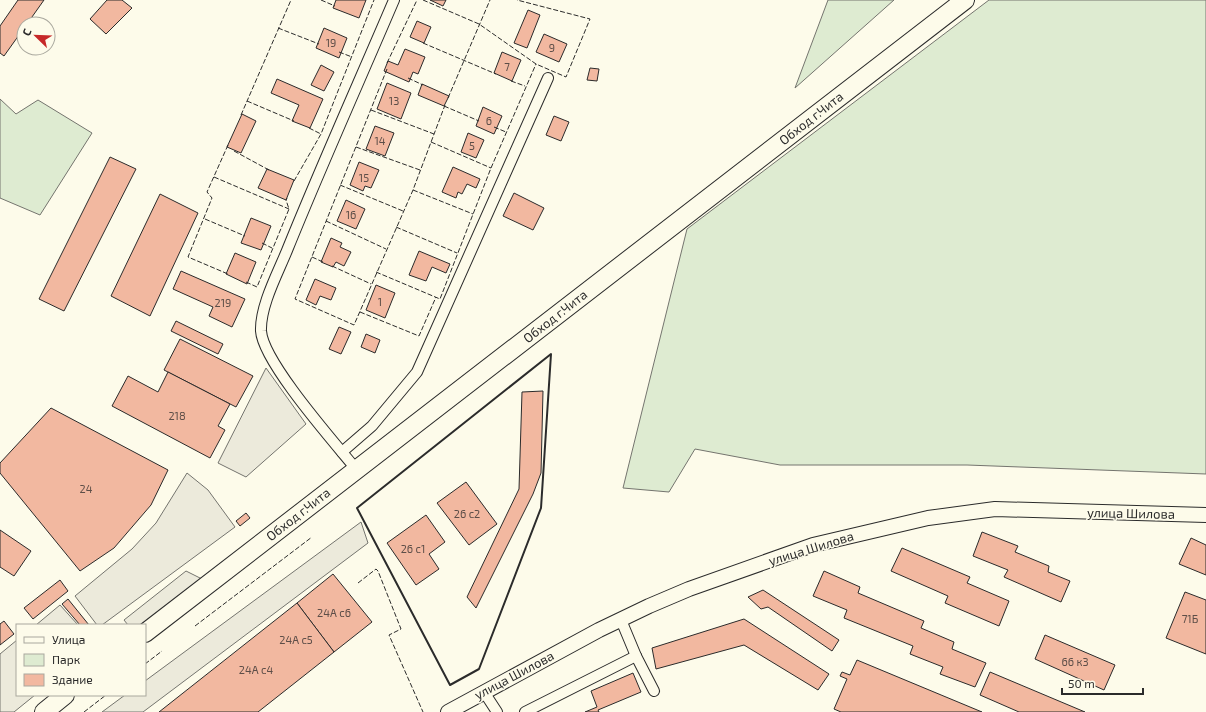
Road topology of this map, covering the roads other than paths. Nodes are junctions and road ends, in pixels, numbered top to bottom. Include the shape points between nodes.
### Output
1 (394, 0) edge
2 (965, 0) edge
3 (548, 78) dead end
4 (342, 452) junction
5 (356, 469) junction
6 (1206, 515) edge
7 (621, 620) junction
8 (146, 632) edge
9 (636, 656) junction
10 (654, 691) dead end
11 (484, 692) junction
12 (64, 696) edge
13 (44, 712) edge
14 (448, 712) edge
15 (497, 712) edge
16 (525, 712) edge

1 - 4 street via 268,298 261,331 267,353
2 - 5 highway, Обход г.Чита
3 - 4 street via 417,372 372,426
4 - 5 street
5 - 8 highway, Обход г.Чита
6 - 7 main road, улица Шилова via 995,509 928,518 813,545 689,589
7 - 9 street
7 - 11 main road, улица Шилова
9 - 10 street
9 - 16 street
11 - 14 main road, улица Шилова
11 - 15 street
12 - 13 highway

